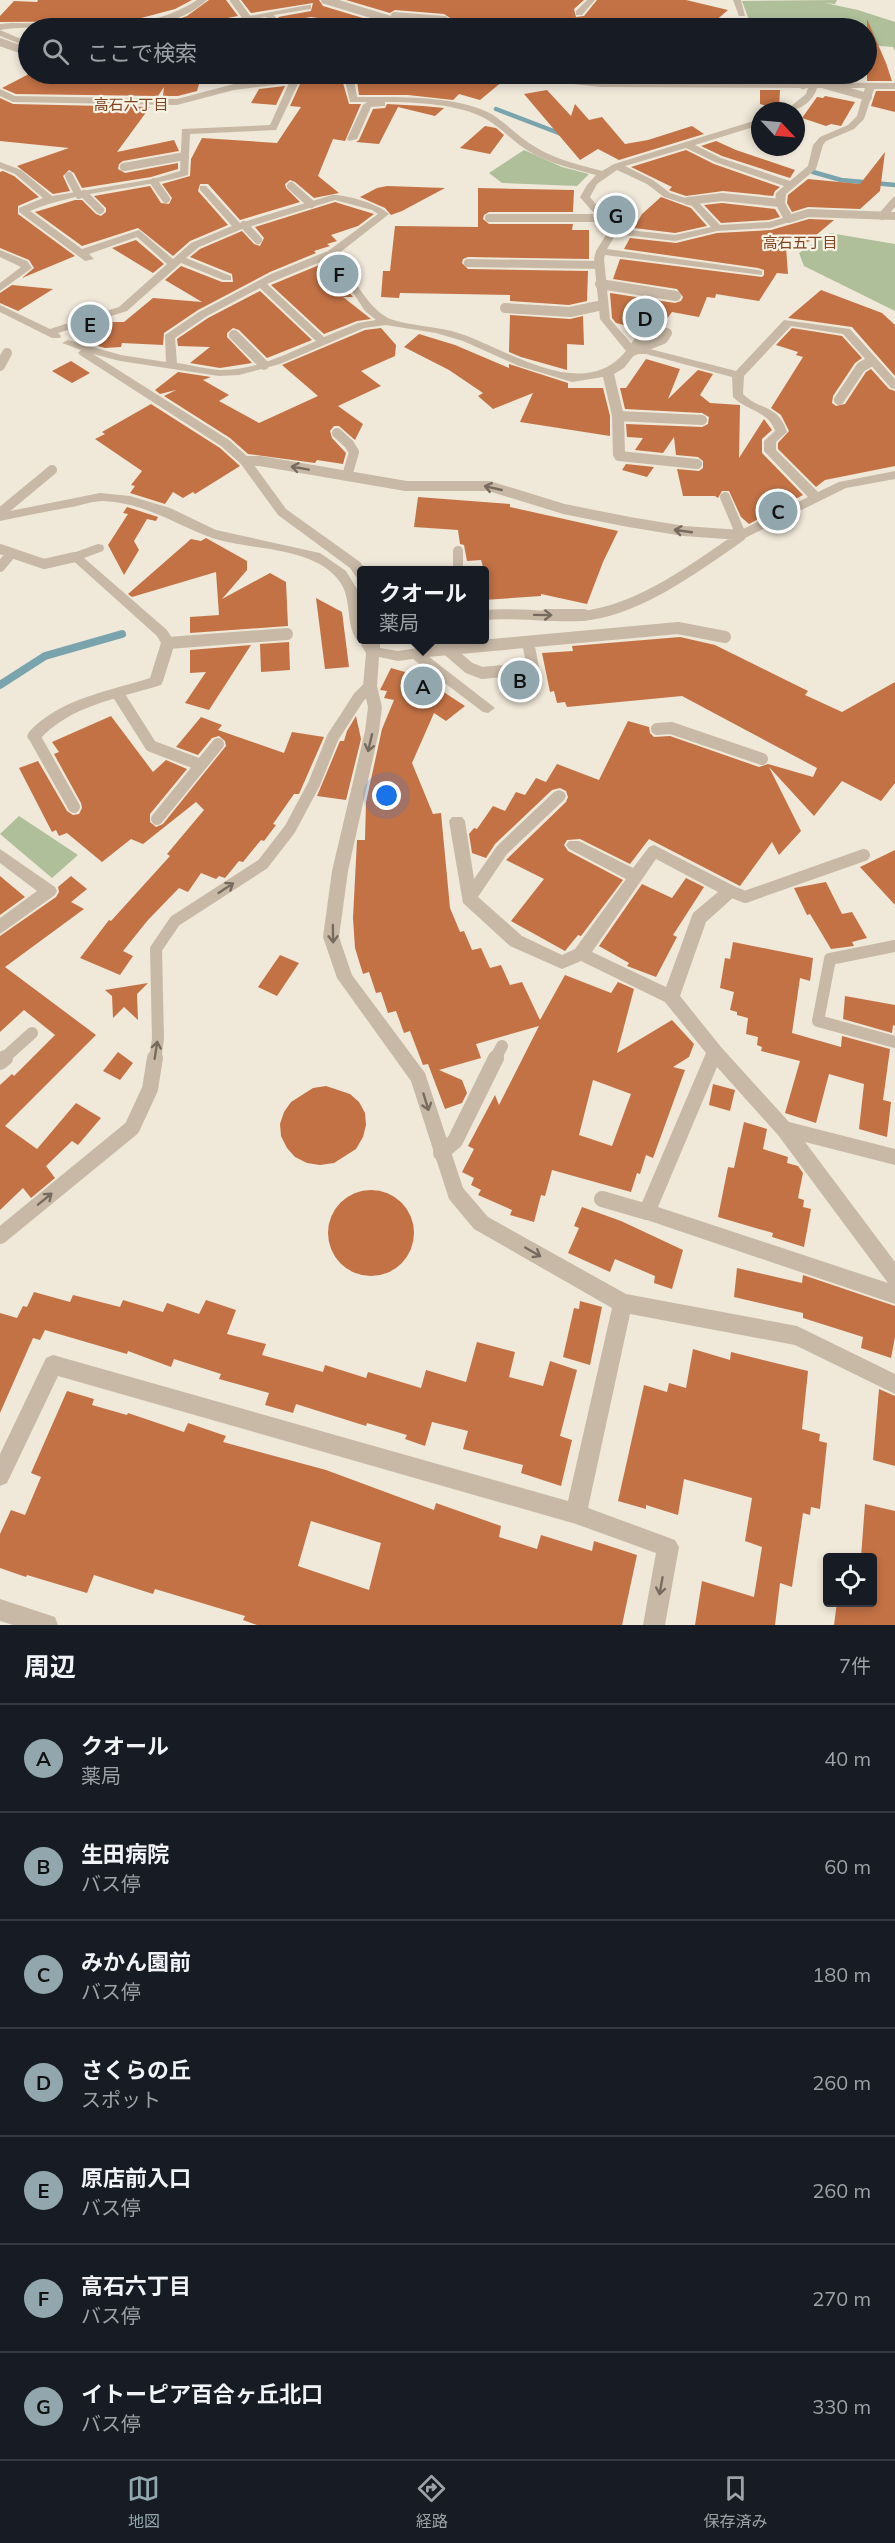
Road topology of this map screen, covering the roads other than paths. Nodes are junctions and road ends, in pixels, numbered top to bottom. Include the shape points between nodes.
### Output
1 (204, 0) edge
2 (234, 0) edge
3 (325, 0) edge
4 (591, 0) edge
5 (737, 0) edge
6 (308, 7) dead end
7 (579, 13) dead end
8 (268, 14) junction
9 (742, 14) dead end
10 (165, 18) edge
11 (247, 18) joint
12 (271, 18) edge
13 (380, 18) joint
14 (407, 18) edge
15 (0, 27) edge
16 (18, 27) edge
17 (0, 33) edge
18 (18, 41) edge
19 (0, 42) edge
20 (18, 48) edge
21 (264, 84) edge
22 (294, 84) edge
23 (350, 84) edge
24 (601, 84) edge
25 (717, 85) joint
26 (803, 85) joint
27 (813, 85) junction
28 (825, 86) junction
29 (870, 86) junction
30 (895, 86) edge
31 (0, 92) edge
32 (396, 98) junction
33 (868, 98) junction
34 (802, 102) edge
35 (751, 125) edge
36 (352, 139) dead end
37 (687, 145) junction
38 (184, 156) junction
39 (0, 165) edge
40 (620, 165) junction
41 (124, 167) dead end
42 (583, 169) junction
43 (185, 173) junction
44 (603, 174) junction
45 (69, 176) dead end
46 (154, 182) junction
47 (789, 184) junction
48 (291, 186) dead end
49 (82, 194) junction
50 (50, 199) junction
51 (166, 199) dead end
52 (688, 201) junction
53 (895, 201) edge
54 (311, 204) junction
55 (780, 204) junction
56 (100, 210) dead end
57 (605, 215) junction
58 (882, 216) junction
59 (895, 216) edge
60 (489, 218) dead end
61 (789, 219) junction
62 (241, 226) junction
63 (717, 228) junction
64 (614, 231) junction
65 (258, 240) dead end
66 (601, 251) junction
67 (0, 253) edge
68 (332, 253) junction
69 (176, 261) junction
70 (468, 263) dead end
71 (600, 265) junction
72 (758, 273) dead end
73 (228, 278) dead end
74 (261, 284) junction
75 (600, 284) junction
76 (0, 288) edge
77 (676, 296) dead end
78 (603, 305) junction
79 (0, 308) edge
80 (505, 308) dead end
81 (386, 322) junction
82 (50, 332) junction
83 (234, 335) dead end
84 (321, 340) junction
85 (68, 343) junction
86 (632, 351) junction
87 (7, 354) dead end
88 (872, 361) junction
89 (264, 365) junction
90 (0, 366) edge
91 (172, 366) junction
92 (609, 373) junction
93 (738, 375) junction
94 (895, 386) edge
95 (839, 400) dead end
96 (618, 416) junction
97 (702, 420) dead end
98 (337, 433) dead end
99 (619, 456) joint
100 (244, 461) junction
101 (697, 464) dead end
102 (52, 470) dead end
103 (347, 476) junction
104 (895, 476) edge
105 (725, 497) dead end
106 (815, 497) junction
107 (0, 515) edge
108 (741, 535) junction
109 (98, 548) dead end
110 (0, 549) edge
111 (458, 551) dead end
112 (11, 554) junction
113 (75, 557) junction
114 (458, 566) edge
115 (0, 567) edge
116 (357, 568) edge
117 (357, 609) edge
118 (357, 609) edge
119 (489, 614) edge
120 (357, 630) edge
121 (287, 634) dead end
122 (724, 637) dead end
123 (528, 642) junction
124 (168, 643) junction
125 (432, 644) edge
126 (373, 645) edge
127 (447, 649) junction
128 (422, 653) junction
129 (370, 686) junction
130 (118, 694) junction
131 (488, 708) dead end
132 (657, 729) dead end
133 (34, 736) joint
134 (218, 744) dead end
135 (762, 759) dead end
136 (201, 765) junction
137 (559, 796) dead end
138 (74, 807) dead end
139 (157, 819) dead end
140 (457, 821) dead end
141 (574, 845) dead end
142 (0, 855) edge
143 (864, 855) dead end
144 (636, 877) junction
145 (730, 891) junction
146 (469, 898) junction
147 (0, 927) edge
148 (895, 946) edge
149 (581, 954) junction
150 (671, 997) junction
151 (32, 1033) dead end
152 (895, 1042) edge
153 (502, 1046) dead end
154 (715, 1052) junction
155 (0, 1062) edge
156 (784, 1130) junction
157 (441, 1153) junction
158 (895, 1157) edge
159 (602, 1199) dead end
160 (647, 1212) junction
161 (0, 1236) edge
162 (895, 1277) edge
163 (895, 1294) edge
164 (623, 1303) junction
165 (895, 1384) edge
166 (0, 1476) edge
167 (576, 1514) junction
168 (0, 1610) edge
169 (47, 1625) edge
170 (654, 1625) edge

1 - 10 street
2 - 11 lane
3 - 13 lane
4 - 7 street
5 - 9 street
6 - 8 street
8 - 11 street
8 - 12 street
13 - 14 lane
15 - 16 street
17 - 18 street
19 - 20 lane
21 - 31 street via 234,87 177,102 13,99
22 - 38 street via 273,129 185,131
23 - 32 street via 353,100
24 - 25 street
25 - 26 street
26 - 27 street
27 - 28 street
27 - 34 street via 810,96
28 - 29 street
28 - 33 lane
29 - 30 street
29 - 33 street
32 - 36 street via 381,105 368,105
32 - 42 street via 432,101 488,116 533,150
33 - 47 street via 861,117 851,127 823,140 813,167
35 - 37 street
37 - 40 street
37 - 47 street
38 - 41 lane
38 - 43 street
39 - 50 street via 18,172
40 - 42 street via 610,162
40 - 44 street
40 - 52 street via 667,195
42 - 44 street
43 - 46 street
43 - 62 street
44 - 57 street via 585,197
45 - 49 lane
46 - 49 street
46 - 51 lane
47 - 55 street via 781,193
48 - 54 lane
49 - 50 street
49 - 56 lane
50 - 69 street via 22,210 85,256 139,233
52 - 55 lane via 723,197
52 - 63 street via 701,208
53 - 58 lane
54 - 62 street
54 - 68 street via 346,198 384,214
55 - 61 street
57 - 60 lane
57 - 64 street via 617,224
58 - 59 lane
58 - 61 lane via 808,213
61 - 63 street via 770,225
62 - 65 lane
62 - 69 street via 195,245
63 - 64 street via 675,238
64 - 66 street
66 - 71 street
66 - 72 street
67 - 76 street via 27,268
68 - 74 street
68 - 81 street via 369,309
69 - 73 street
69 - 82 street via 123,309
70 - 71 lane
71 - 75 street
74 - 84 street
74 - 91 street via 203,314 169,338
75 - 77 lane
75 - 78 street
78 - 80 lane via 570,312
78 - 86 street via 605,319
79 - 82 street
81 - 84 street via 362,325
81 - 92 street via 457,336 556,376 572,379
82 - 85 street
83 - 89 lane
84 - 89 street
85 - 91 street via 120,358
85 - 100 street via 225,443
86 - 92 street
86 - 93 street via 646,351
87 - 90 lane
88 - 93 street via 846,331 788,322
88 - 94 street
88 - 95 lane via 861,367
89 - 91 street via 219,373
92 - 96 street
93 - 106 street via 737,395 745,405 774,414 778,419 781,432 770,441 770,451
96 - 97 lane
96 - 99 street
98 - 103 lane via 354,447 356,454
99 - 101 lane
103 -> 100 lane
100 - 116 street via 282,512
102 - 107 lane
108 -> 103 lane via 629,522 564,509 489,486 406,486
104 - 106 street via 843,485
105 - 108 lane
106 - 108 street
107 - 118 street via 100,497 126,499 166,511 212,533 315,556 341,574
119 -> 108 lane via 576,615 613,609 666,583
109 - 113 street
110 - 112 lane
111 - 114 lane
112 - 113 lane via 44,564
112 - 115 lane
113 - 124 street via 162,633
117 - 120 street
121 - 124 lane
122 - 123 lane via 678,628
123 - 127 lane
123 - 127 lane via 533,668 482,673 469,668
124 - 130 street via 156,681
125 - 128 lane
126 - 128 street via 398,656
126 - 129 street
127 - 128 lane
128 - 131 street
129 -> 157 street via 375,707 372,731 340,871 331,937 345,978 419,1078
161 -> 129 lane via 132,1128 150,1089 158,1039 156,949 175,921 263,864 290,829 333,737
130 - 133 street via 60,713
130 - 136 lane via 151,746
132 - 135 lane via 671,728
133 - 138 lane
134 - 136 lane
136 - 139 lane
137 - 146 street via 502,850
140 - 146 street
141 - 144 street
142 - 147 street via 49,891
143 - 145 lane via 745,897
144 - 145 street via 654,851
144 - 149 street
145 - 150 street via 699,918
146 - 149 street via 516,941 562,962
148 - 152 lane via 830,959 818,1021
149 - 150 street
150 - 154 street
151 - 155 lane
153 - 157 lane via 455,1141
154 - 156 street
154 - 160 street
156 - 158 street
156 - 162 street
157 -> 164 street via 455,1193 481,1222
159 - 160 lane
160 - 163 street
164 - 165 street via 797,1335
164 - 167 street
166 - 167 street via 53,1365
167 -> 170 street via 668,1548
168 - 169 street

